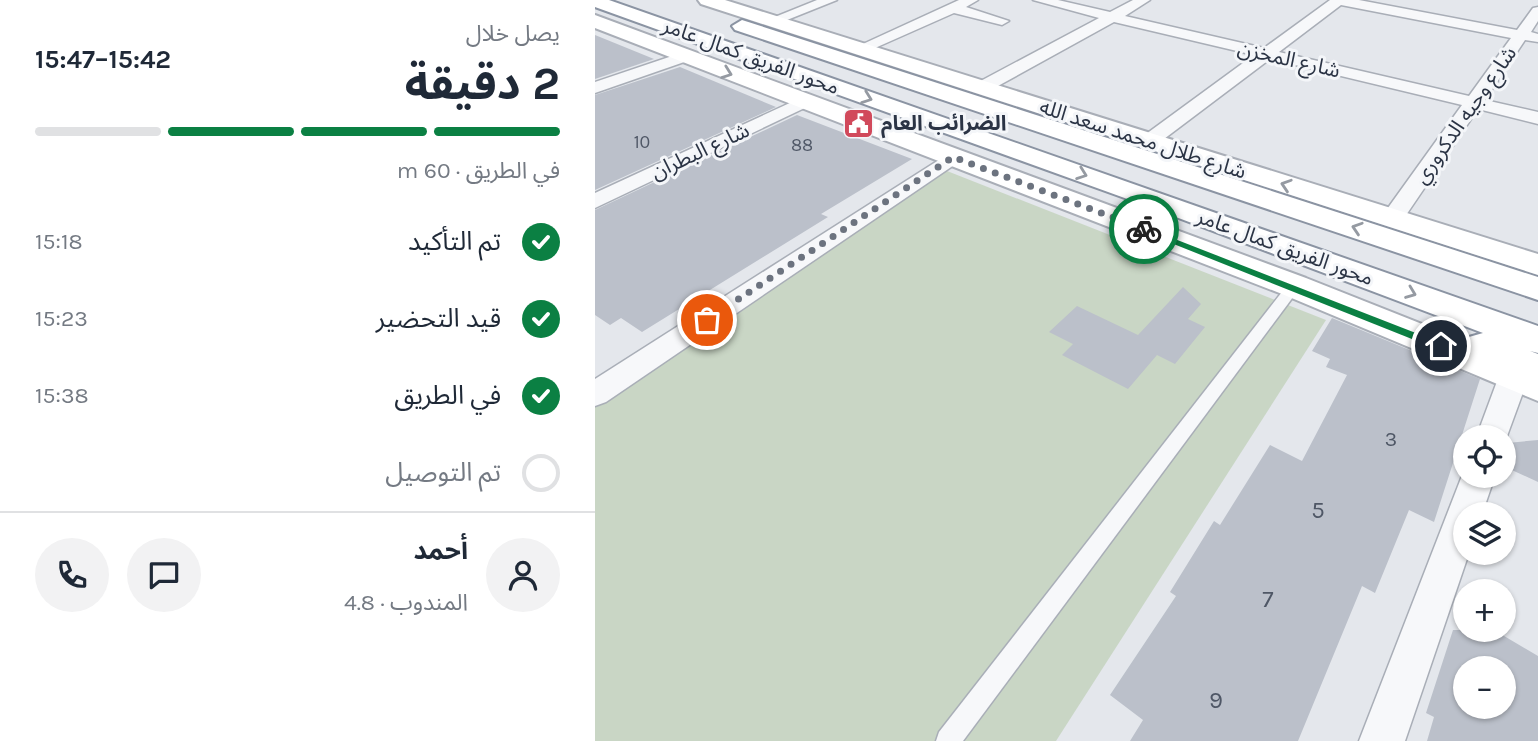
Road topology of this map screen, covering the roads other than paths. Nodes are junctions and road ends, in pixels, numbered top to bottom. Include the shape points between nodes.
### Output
1 (661, 0) edge
2 (707, 0) edge
3 (829, 0) edge
4 (971, 0) edge
5 (1040, 0) edge
6 (1143, 0) edge
7 (1339, 0) edge
8 (595, 1) edge
9 (953, 8) junction
10 (1538, 11) edge
11 (1112, 17) junction
12 (772, 20) junction
13 (595, 21) edge
14 (1002, 21) dead end
15 (1530, 36) edge
16 (860, 49) junction
17 (1267, 54) junction
18 (684, 57) junction
19 (595, 88) edge
20 (981, 88) junction
21 (805, 101) junction
22 (1474, 103) junction
23 (1538, 118) edge
24 (1149, 141) junction
25 (953, 157) junction
26 (1154, 200) junction
27 (595, 201) edge
28 (1392, 219) junction
29 (1538, 265) edge
30 (1294, 286) junction
31 (1538, 289) edge
32 (1538, 340) edge
33 (1530, 377) edge
34 (595, 394) edge
35 (1500, 425) edge
36 (1474, 488) edge
37 (948, 741) edge
38 (1382, 741) edge

31 -> 1 main road, محور الفريق كمال عامر
2 - 12 main road, شارع طلال محمد سعد الله
3 - 12 street
4 - 9 street
5 - 11 street, شارع المخزن
6 - 11 street
7 - 15 street
7 - 17 street
8 -> 26 main road, محور الفريق كمال عامر
9 - 14 street
9 - 16 street
10 - 15 street, شارع وجيه الدكروري
11 - 17 street, شارع المخزن
11 - 20 street
12 - 16 main road, شارع طلال محمد سعد الله
13 - 18 main road
15 - 22 street, شارع وجيه الدكروري
16 - 20 main road, شارع طلال محمد سعد الله
17 - 22 street, شارع المخزن
17 - 24 street
18 - 19 street
18 -> 21 main road
20 - 24 main road, شارع طلال محمد سعد الله
21 - 25 main road
21 - 27 street, شارع البطران
22 - 23 street, شارع المخزن
22 - 28 street, شارع وجيه الدكروري
28 -> 24 main road, شارع طلال محمد سعد الله
25 - 30 main road
25 - 34 street
26 -> 32 main road, محور الفريق كمال عامر
26 - 33 main road
28 - 29 main road, شارع طلال محمد سعد الله
30 - 33 main road
30 - 37 lane
33 - 35 street
36 - 38 street

